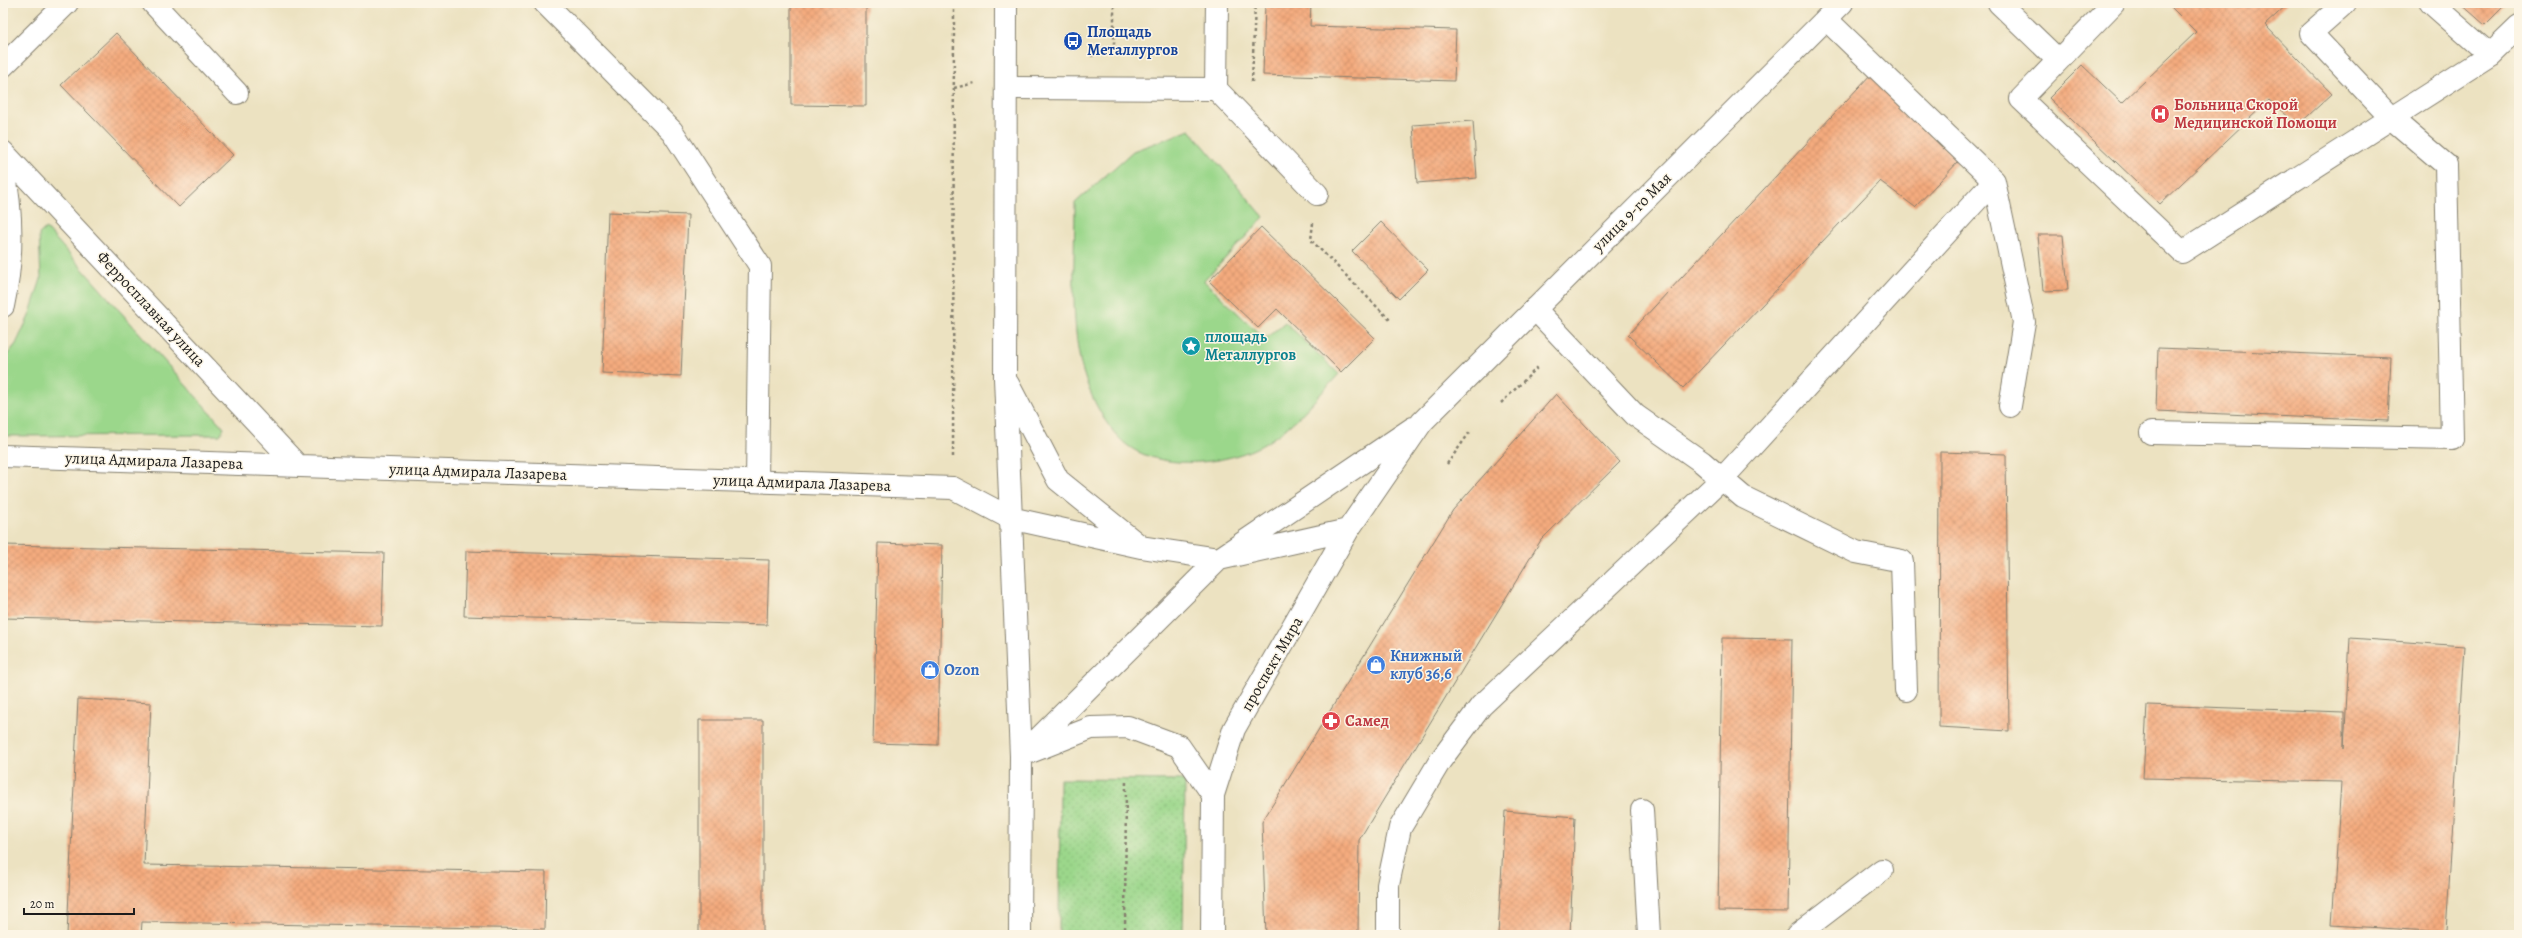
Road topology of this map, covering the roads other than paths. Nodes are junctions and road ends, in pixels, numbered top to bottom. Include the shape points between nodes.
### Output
1 (67, 3) edge
2 (153, 3) edge
3 (545, 3) edge
4 (1006, 3) edge
5 (1217, 3) edge
6 (1842, 3) edge
7 (1999, 3) edge
8 (2114, 3) edge
9 (2345, 3) edge
10 (2431, 3) edge
11 (1826, 19) junction
12 (2519, 27) edge
13 (2490, 55) junction
14 (2058, 60) junction
15 (3, 66) edge
16 (1007, 88) junction
17 (1216, 89) junction
18 (237, 93) dead end
19 (2392, 119) junction
20 (3, 152) edge
21 (3, 166) edge
22 (1994, 181) junction
23 (1317, 194) road end
24 (3, 306) edge
25 (1535, 309) junction
26 (1005, 378) junction
27 (2010, 406) dead end
28 (1422, 422) junction
29 (2151, 433) dead end
30 (3, 456) edge
31 (298, 466) junction
32 (1722, 479) junction
33 (757, 481) junction
34 (1010, 518) junction
35 (1348, 530) junction
36 (1141, 547) junction
37 (1219, 559) junction
38 (1906, 690) dead end
39 (1021, 756) junction
40 (1213, 795) junction
41 (1642, 810) dead end
42 (1882, 870) dead end
43 (1020, 935) edge
44 (1212, 935) edge
45 (1388, 935) edge
46 (1649, 935) edge
47 (1796, 935) edge

1 - 15 main road
2 - 18 main road
3 - 33 main road via 672,131 760,266
4 - 16 main road
5 - 17 main road
6 - 11 main road, улица 9-го Мая
7 - 14 main road
8 - 14 main road
9 - 19 main road via 2311,33
10 - 13 main road
11 - 22 main road
11 - 25 main road, улица 9-го Мая
12 - 13 main road
13 - 19 main road
14 - 19 main road via 2021,99 2182,252
16 - 17 main road
16 - 26 main road
17 - 23 main road
19 - 29 main road via 2446,165 2452,439
20 - 31 main road, Ферросплавная улица
21 - 24 main road via 12,223 9,273
22 - 27 main road via 2024,322
22 - 32 main road
25 - 28 main road, улица 9-го Мая
25 - 32 main road via 1635,415
26 - 34 main road
26 - 36 main road via 1058,480
28 - 35 main road, проспект Мира
28 - 37 main road
30 - 31 main road, улица Адмирала Лазарева
31 - 33 main road, улица Адмирала Лазарева
32 - 38 main road via 1743,498 1856,552 1902,560
32 - 45 main road via 1481,706 1440,761 1400,828 1388,885
33 - 34 main road, улица Адмирала Лазарева via 953,488
34 - 36 main road
34 - 39 main road
35 - 37 main road
35 - 40 main road, проспект Мира via 1234,729
36 - 37 main road
37 - 39 main road
39 - 40 main road via 1091,728 1128,728 1179,746
39 - 43 main road
40 - 44 main road, проспект Мира
41 - 46 main road
42 - 47 main road

